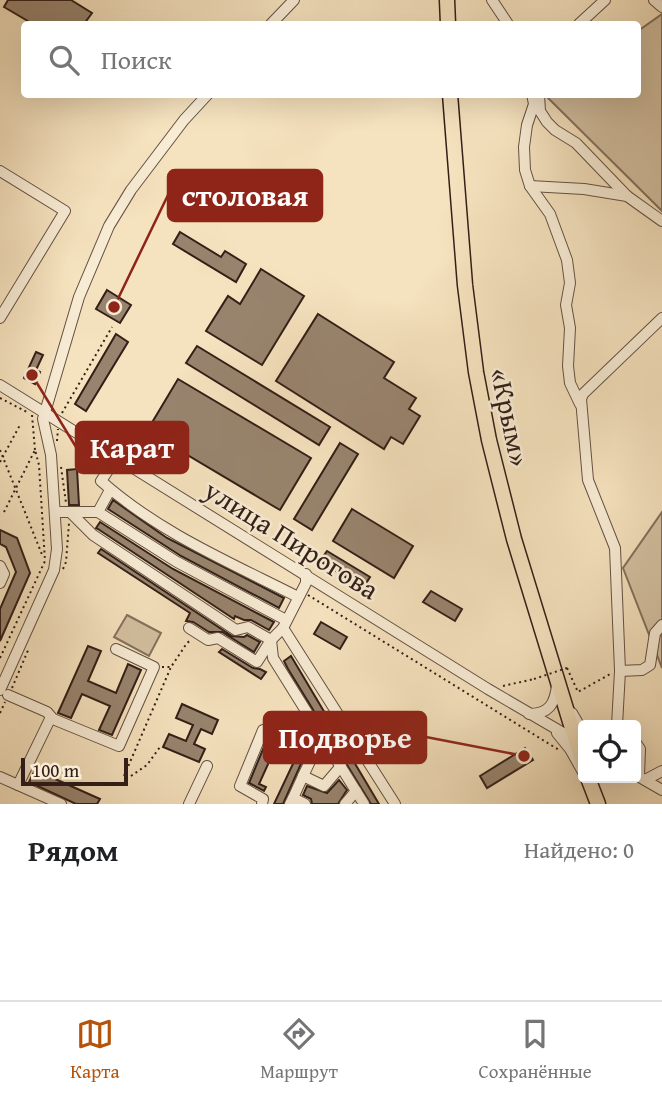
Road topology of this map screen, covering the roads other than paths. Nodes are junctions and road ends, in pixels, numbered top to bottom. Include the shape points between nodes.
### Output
1 (294, 0) edge
2 (447, 0) edge
3 (492, 0) edge
4 (605, 0) edge
5 (654, 0) edge
6 (662, 7) edge
7 (274, 21) edge
8 (448, 21) edge
9 (506, 21) edge
10 (582, 21) edge
11 (204, 98) edge
12 (450, 98) edge
13 (533, 98) edge
14 (539, 98) edge
15 (0, 170) edge
16 (530, 186) junction
17 (627, 196) junction
18 (662, 221) edge
19 (0, 318) edge
20 (662, 318) edge
21 (0, 385) edge
22 (580, 404) junction
23 (45, 412) junction
24 (117, 457) junction
25 (110, 490) junction
26 (55, 512) junction
27 (98, 512) junction
28 (71, 513) junction
29 (0, 566) edge
30 (306, 574) junction
31 (0, 583) edge
32 (299, 594) junction
33 (284, 624) junction
34 (662, 625) edge
35 (193, 631) road end
36 (271, 640) junction
37 (116, 649) dead end
38 (620, 671) junction
39 (557, 684) junction
40 (4, 693) edge
41 (527, 713) junction
42 (51, 717) junction
43 (617, 720) edge
44 (295, 728) dead end
45 (578, 734) edge
46 (322, 736) junction
47 (578, 738) edge
48 (578, 763) edge
49 (207, 766) dead end
50 (341, 766) junction
51 (662, 771) edge
52 (641, 772) edge
53 (641, 774) edge
54 (303, 776) junction
55 (0, 777) edge
56 (590, 783) edge
57 (18, 785) junction
58 (662, 790) edge
59 (356, 791) junction
60 (291, 801) edge
61 (61, 804) edge
62 (189, 804) edge
63 (262, 804) edge
64 (305, 804) edge
65 (345, 804) edge
66 (364, 804) edge
67 (395, 804) edge
68 (598, 804) edge

1 - 7 street
2 - 8 highway
3 - 9 street
4 - 10 street
5 - 6 street
11 - 23 street via 131,190 109,226 79,297
12 - 39 highway, «Крым» via 476,372 501,490
13 - 16 street via 524,147
14 - 17 street via 547,122 576,143
15 - 19 street via 65,211
16 - 17 street
16 - 22 street via 550,214 567,260 569,375
17 - 18 street
20 - 22 street via 583,394
21 - 23 street, улица Пирогова
22 - 38 street via 588,480 615,548
23 - 24 street, улица Пирогова
23 - 26 street
24 - 25 street via 101,481
24 - 30 street, улица Пирогова
25 - 27 street
25 - 32 street via 183,538
26 - 28 street
26 - 40 street via 54,570
27 - 28 street
27 - 33 street
28 - 36 street via 93,536 236,630 248,627
29 - 31 street via 4,574
30 - 32 street
30 - 41 street, улица Пирогова
32 - 33 street
33 - 36 street
33 - 67 street
34 - 38 street via 655,633 650,665
35 - 36 street via 208,640 218,638 257,662
36 - 46 street via 273,657
37 - 42 street via 154,667 119,746
38 - 43 street
39 - 41 street via 549,710
39 - 45 highway, «Крым»
40 - 42 street
41 - 47 street
41 - 48 street via 548,725
42 - 57 street
44 - 63 street via 289,741 263,730 240,786 263,799
46 - 50 street
46 - 54 street
49 - 62 street
50 - 54 street via 324,786
50 - 59 street
51 - 52 street
53 - 58 street
54 - 60 street
55 - 57 street
56 - 68 highway
57 - 61 street
59 - 65 street
59 - 66 street
60 - 64 street

